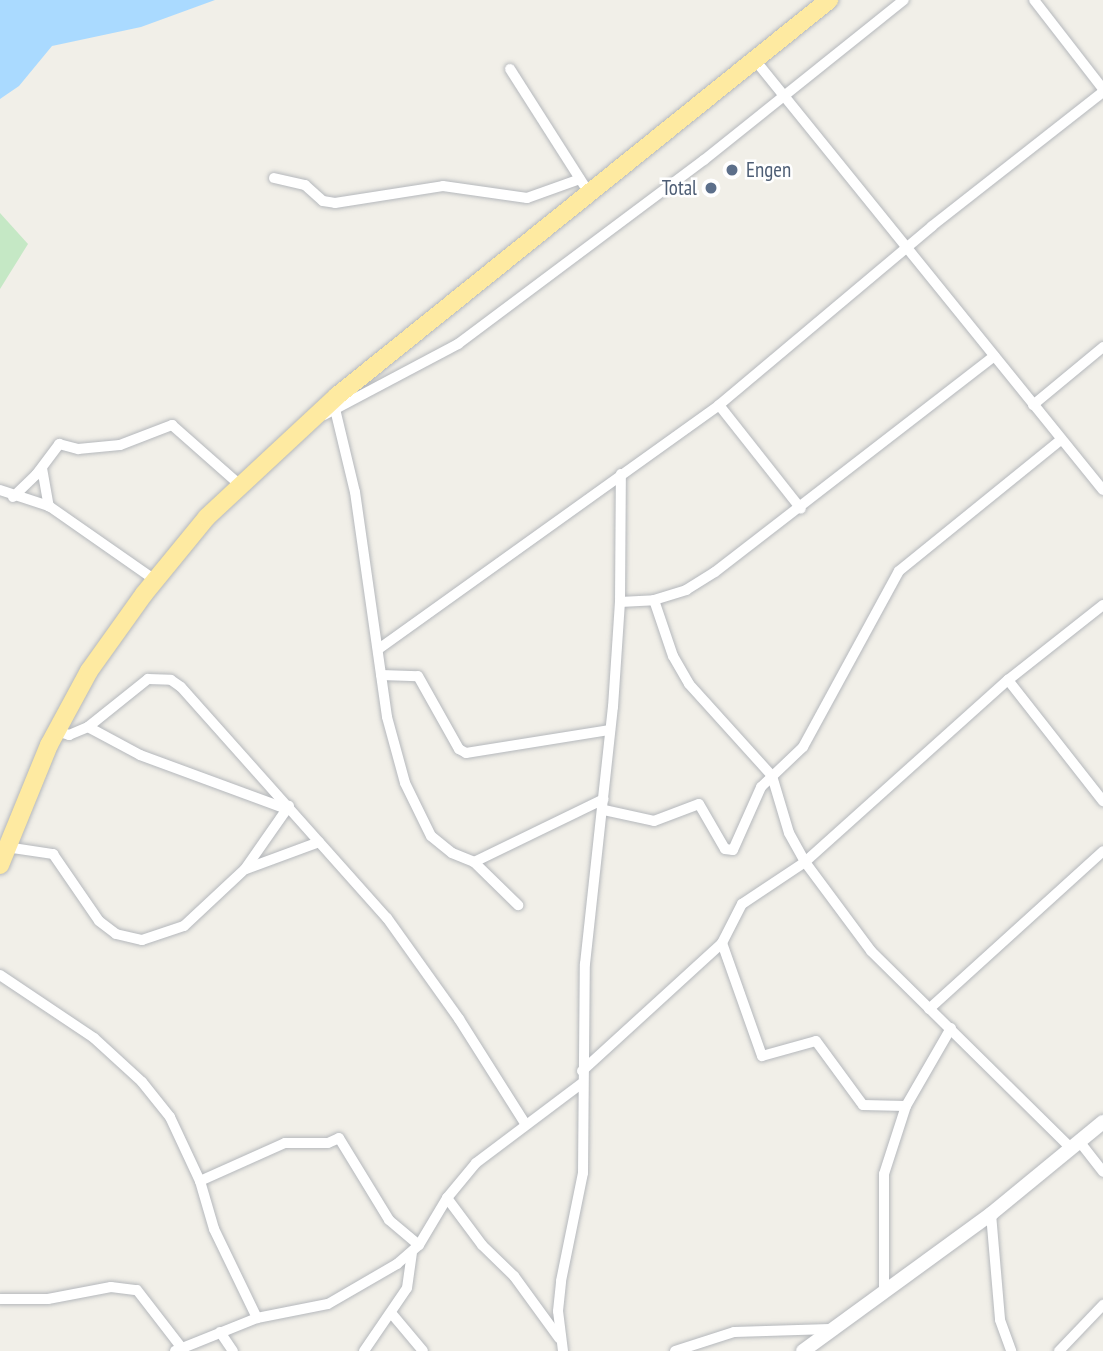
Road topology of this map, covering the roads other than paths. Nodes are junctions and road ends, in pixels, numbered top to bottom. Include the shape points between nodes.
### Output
1 (829, 0) edge
2 (904, 0) edge
3 (1034, 0) edge
4 (755, 60) junction
5 (510, 69) dead end
6 (1103, 90) edge
7 (783, 99) junction
8 (274, 178) dead end
9 (585, 186) junction
10 (908, 248) junction
11 (1103, 347) edge
12 (993, 356) junction
13 (719, 405) junction
14 (1033, 405) junction
15 (335, 409) junction
16 (300, 427) junction
17 (1061, 440) junction
18 (42, 468) junction
19 (621, 474) junction
20 (240, 485) junction
21 (0, 490) edge
22 (1103, 490) edge
23 (13, 497) junction
24 (49, 506) junction
25 (801, 509) junction
26 (155, 580) junction
27 (654, 600) junction
28 (620, 601) junction
29 (1103, 605) edge
30 (380, 648) junction
31 (381, 675) junction
32 (1008, 680) junction
33 (88, 727) junction
34 (610, 730) junction
35 (55, 731) junction
36 (772, 776) junction
37 (1103, 801) edge
38 (604, 805) junction
39 (288, 808) junction
40 (319, 842) junction
41 (6, 847) junction
42 (1103, 851) edge
43 (474, 862) junction
44 (805, 862) junction
45 (0, 864) edge
46 (245, 869) junction
47 (518, 905) dead end
48 (722, 943) junction
49 (0, 975) edge
50 (929, 1009) junction
51 (951, 1028) junction
52 (582, 1077) junction
53 (906, 1106) junction
54 (1103, 1122) edge
55 (526, 1125) junction
56 (1074, 1144) junction
57 (1103, 1172) edge
58 (200, 1181) junction
59 (447, 1198) junction
60 (991, 1214) junction
61 (416, 1249) junction
62 (884, 1288) junction
63 (0, 1299) edge
64 (1103, 1305) edge
65 (392, 1314) junction
66 (257, 1318) junction
67 (830, 1329) junction
68 (220, 1332) junction
69 (559, 1338) junction
70 (178, 1349) edge
71 (233, 1351) edge
72 (364, 1351) edge
73 (423, 1351) edge
74 (563, 1351) edge
75 (676, 1351) edge
76 (803, 1351) edge
77 (1012, 1351) edge
78 (1059, 1351) edge

1 - 4 highway
2 - 7 street
3 - 6 street
4 - 7 street
4 - 9 highway
5 - 9 street
6 - 10 street
7 - 10 street
7 - 15 street via 458,344
8 - 9 street via 305,185 323,201 335,203 443,186 527,198
9 - 16 highway
10 - 12 street
10 - 13 street
11 - 14 street
12 - 14 street
12 - 25 street
13 - 19 street
13 - 25 street
14 - 17 street
15 - 16 street
15 - 30 street via 355,492
16 - 20 highway
17 - 22 street
17 - 36 street via 900,571 803,747
18 - 20 street via 59,444 78,449 120,445 172,425
18 - 23 street
18 - 24 street
19 - 28 street
19 - 30 street
20 - 26 highway
21 - 23 street
23 - 24 street
24 - 26 street
25 - 27 street via 705,578
26 - 35 highway via 89,671
27 - 28 street
27 - 36 street via 673,656 689,684
28 - 34 street
29 - 32 street
30 - 31 street
31 - 34 street via 418,676 459,749 466,753
31 - 43 street via 394,747 418,814 439,844
32 - 37 street
32 - 44 street
33 - 35 street via 69,735
33 - 39 street via 140,755
33 - 39 street via 137,684 148,679 171,680 213,719
34 - 38 street
35 - 41 highway
36 - 38 street via 749,810 733,850 725,849 699,804 654,821
36 - 44 street via 789,832
38 - 43 street
38 - 52 street via 585,964
39 - 40 street
39 - 46 street
40 - 46 street
40 - 55 street via 401,937
41 - 45 highway
41 - 46 street via 53,855 99,921 126,939 162,936 184,926
42 - 50 street
43 - 47 street
44 - 48 street via 742,904
44 - 50 street via 871,951
48 - 52 street
48 - 53 street via 762,1056 817,1041 863,1105
49 - 58 street via 68,1018 142,1082 170,1117
50 - 51 street
51 - 53 street
51 - 56 street
52 - 55 street
52 - 69 street via 583,1181 561,1281
53 - 62 street via 884,1174
54 - 56 street
55 - 59 street via 476,1163
56 - 57 street
56 - 60 street
58 - 61 street via 272,1147 339,1138 389,1220
58 - 66 street via 214,1229
59 - 61 street
59 - 69 street via 482,1245 514,1276
60 - 62 street
60 - 77 street via 1000,1320
61 - 65 street via 407,1287
61 - 66 street via 328,1304
62 - 67 street
63 - 70 street via 57,1298 111,1287 137,1290
64 - 78 street
65 - 72 street
65 - 73 street
66 - 68 street
67 - 75 street via 734,1332
67 - 76 street
68 - 70 street
68 - 71 street
69 - 74 street

